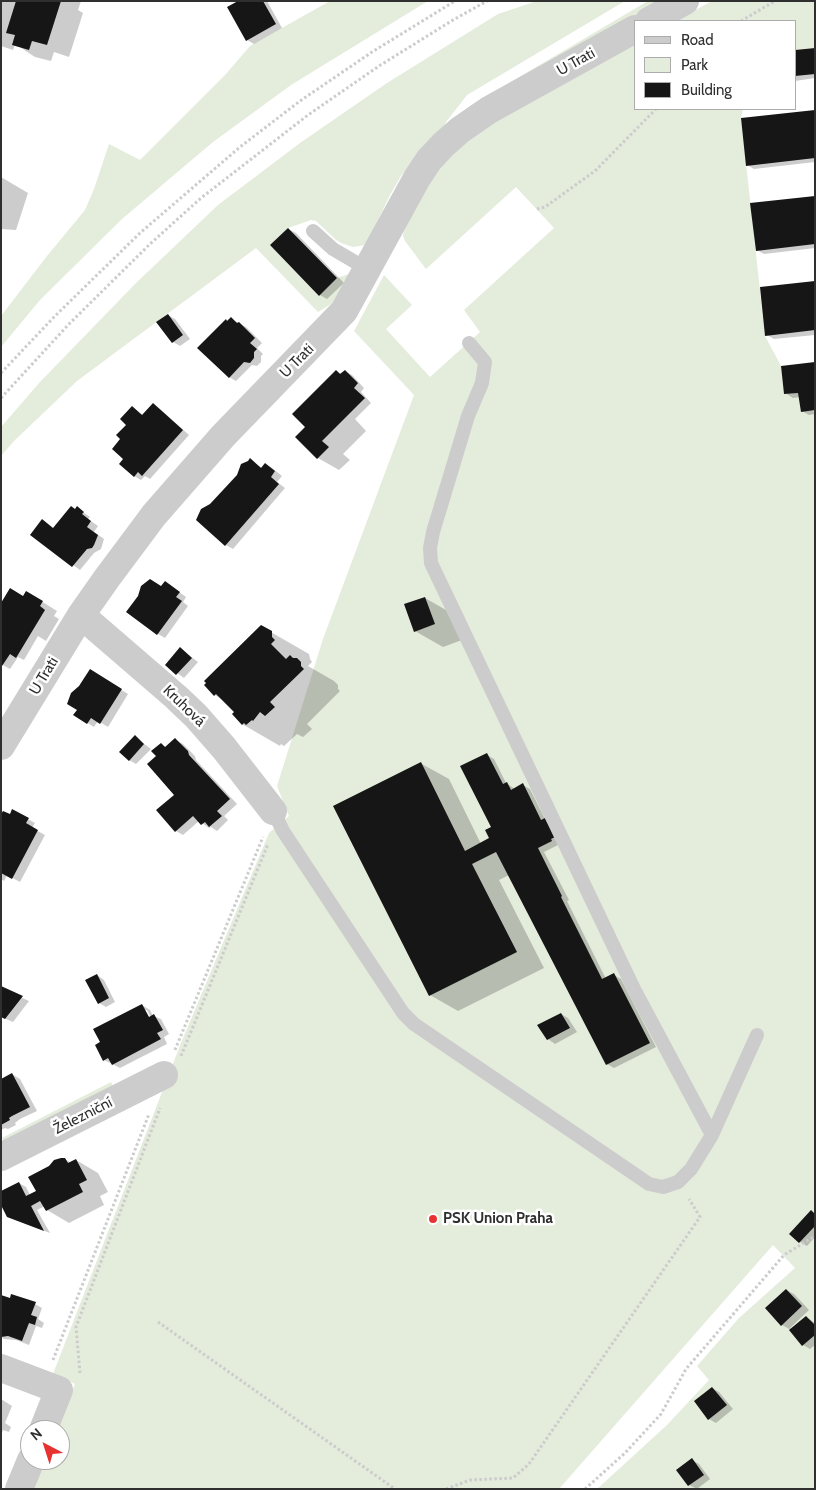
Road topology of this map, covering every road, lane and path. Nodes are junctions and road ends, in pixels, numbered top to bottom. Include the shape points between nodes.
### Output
1 (455, 1) edge
2 (487, 1) edge
3 (685, 1) edge
4 (775, 1) edge
5 (651, 20) edge
6 (743, 20) edge
7 (634, 30) edge
8 (655, 110) edge
9 (537, 209) dead end
10 (313, 231) dead end
11 (367, 269) junction
12 (469, 343) dead end
13 (1, 373) edge
14 (1, 398) edge
15 (81, 615) junction
16 (1, 746) edge
17 (278, 821) junction
18 (757, 1036) dead end
19 (171, 1069) junction
20 (162, 1104) dead end
21 (149, 1114) dead end
22 (712, 1136) junction
23 (1, 1157) edge
24 (678, 1182) junction
25 (815, 1236) edge
26 (158, 1322) dead end
27 (52, 1362) dead end
28 (1, 1368) edge
29 (80, 1375) dead end
30 (47, 1420) edge
31 (27, 1470) edge
32 (19, 1489) edge
33 (395, 1489) edge
34 (446, 1489) edge
35 (585, 1489) edge

1 - 13 path via 372,52 234,152 140,233
2 - 14 path via 379,66 308,115 202,198 69,324
3 - 5 street
4 - 6 path
7 - 11 street, U Trati via 489,110 443,145 417,178
8 - 9 path via 595,171 545,207
10 - 11 lane via 333,249
11 - 15 street, U Trati via 344,311 188,475 154,515
12 - 22 lane via 484,362 482,383 468,416 432,532 431,563 634,989
15 - 16 street, U Trati
15 - 17 street, Kruhová via 196,716
17 - 19 path
17 - 19 path
17 - 24 lane via 402,1013 414,1024 649,1184 662,1187
18 - 22 lane
19 - 23 street, Železniční
20 - 29 path via 76,1327
21 - 27 path
22 - 24 lane via 691,1169
24 - 34 path via 700,1217 529,1464 513,1478 470,1480
25 - 35 path via 784,1255 686,1368 661,1414
26 - 33 path
28 - 30 street via 59,1390
31 - 32 street

